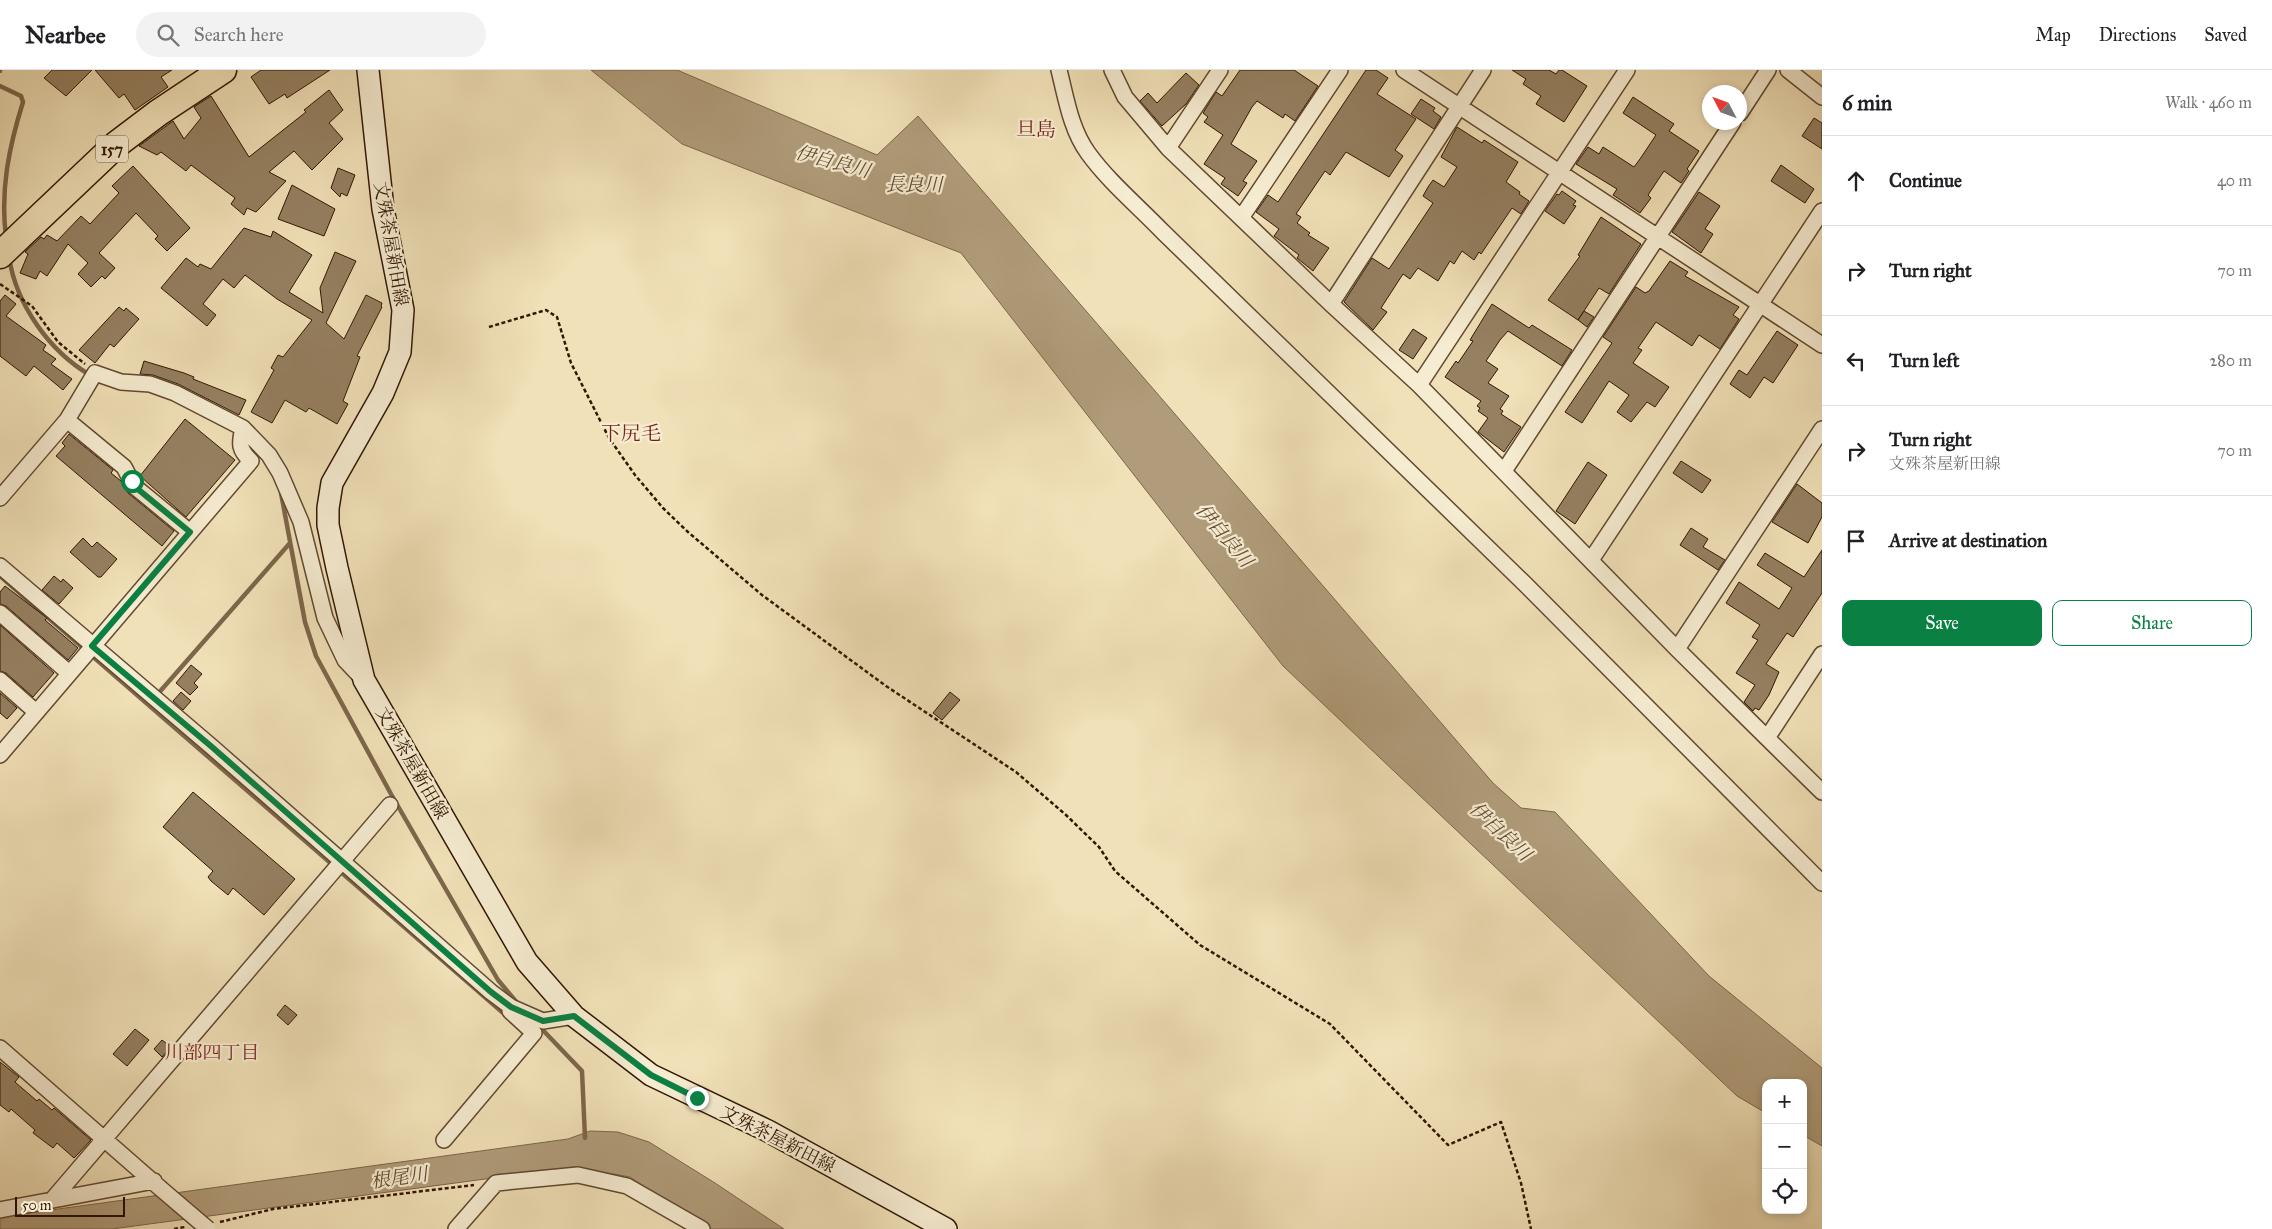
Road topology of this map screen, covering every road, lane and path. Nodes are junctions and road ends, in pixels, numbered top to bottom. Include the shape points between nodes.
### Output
1 (223, 70) edge
2 (368, 70) edge
3 (1058, 70) edge
4 (1112, 70) edge
5 (1220, 70) edge
6 (1340, 70) edge
7 (1404, 70) edge
8 (1484, 70) edge
9 (1627, 70) edge
10 (1768, 70) edge
11 (1788, 70) edge
12 (1822, 97) edge
13 (1747, 102) edge
14 (1459, 106) junction
15 (1728, 130) edge
16 (1168, 148) junction
17 (1559, 172) junction
18 (1822, 211) edge
19 (1242, 218) junction
20 (1658, 238) junction
21 (5, 250) edge
22 (0, 284) edge
23 (1330, 304) junction
24 (1760, 305) junction
25 (489, 327) dead end
26 (1822, 346) edge
27 (95, 373) junction
28 (1419, 385) junction
29 (67, 420) junction
30 (243, 428) junction
31 (1822, 430) edge
32 (1504, 471) junction
33 (0, 498) edge
34 (190, 532) junction
35 (1591, 560) junction
36 (0, 566) edge
37 (0, 613) edge
38 (92, 646) junction
39 (1677, 649) junction
40 (1822, 654) edge
41 (69, 673) junction
42 (0, 680) edge
43 (364, 680) junction
44 (36, 712) junction
45 (1767, 738) junction
46 (0, 755) edge
47 (1822, 792) edge
48 (390, 805) dead end
49 (342, 861) junction
50 (1822, 883) edge
51 (491, 992) junction
52 (574, 1016) junction
53 (0, 1048) edge
54 (104, 1138) junction
55 (444, 1140) dead end
56 (496, 1183) junction
57 (157, 1185) junction
58 (52, 1200) junction
59 (0, 1210) edge
60 (212, 1226) edge
61 (191, 1227) dead end
62 (692, 1227) edge
63 (174, 1229) edge
64 (456, 1229) edge
65 (946, 1229) edge
66 (1531, 1229) edge

1 - 21 highway, 157 via 117,144
2 - 43 main road, 文殊茶屋新田線 via 383,209 404,310 400,352 383,393 332,483 328,508 328,525
3 - 50 street via 1071,118 1087,152 1106,173 1524,583
4 - 16 street via 1125,97
5 - 16 street
6 - 19 street
7 - 14 street
8 - 14 street
9 - 17 street
10 - 13 street
11 - 12 street
14 - 17 street
14 - 23 street
15 - 20 street
16 - 19 street
17 - 20 street
17 - 28 street
18 - 24 street
19 - 23 street
20 - 24 street
20 - 32 street
22 - 27 path via 32,306 58,342
23 - 28 street
24 - 26 street
24 - 35 street
25 - 66 path via 546,310 557,317 571,363 610,438 635,475 688,532 762,595 886,686 1016,772 1066,815 1099,847 1116,870 1200,945 1330,1024 1448,1145 1501,1122 1521,1183
27 - 29 street
27 - 30 street via 121,382 150,384 175,393
28 - 32 street
29 - 33 street
29 - 34 street via 124,467 134,486
30 - 34 street via 239,444 242,453 251,461
30 - 43 street via 269,455 280,473 301,522 325,618 346,660
31 - 39 street
32 - 35 street
34 - 38 street
35 - 39 street
36 - 38 street
37 - 41 street
38 - 41 street
38 - 49 street
39 - 45 street
40 - 45 street
41 - 44 street
42 - 44 street
43 - 52 main road, 文殊茶屋新田線 via 527,962
44 - 46 street
45 - 47 street
48 - 49 street
49 - 51 street
49 - 54 street
51 - 52 street via 511,1007 543,1021
51 - 55 street via 534,1033
52 - 65 main road, 文殊茶屋新田線 via 651,1075 768,1131
53 - 54 street
54 - 57 street
54 - 58 street
56 - 60 path via 273,1209
56 - 62 street via 578,1175 627,1186
56 - 64 street
57 - 58 street
57 - 60 street, bridge
58 - 59 street
61 - 63 path

